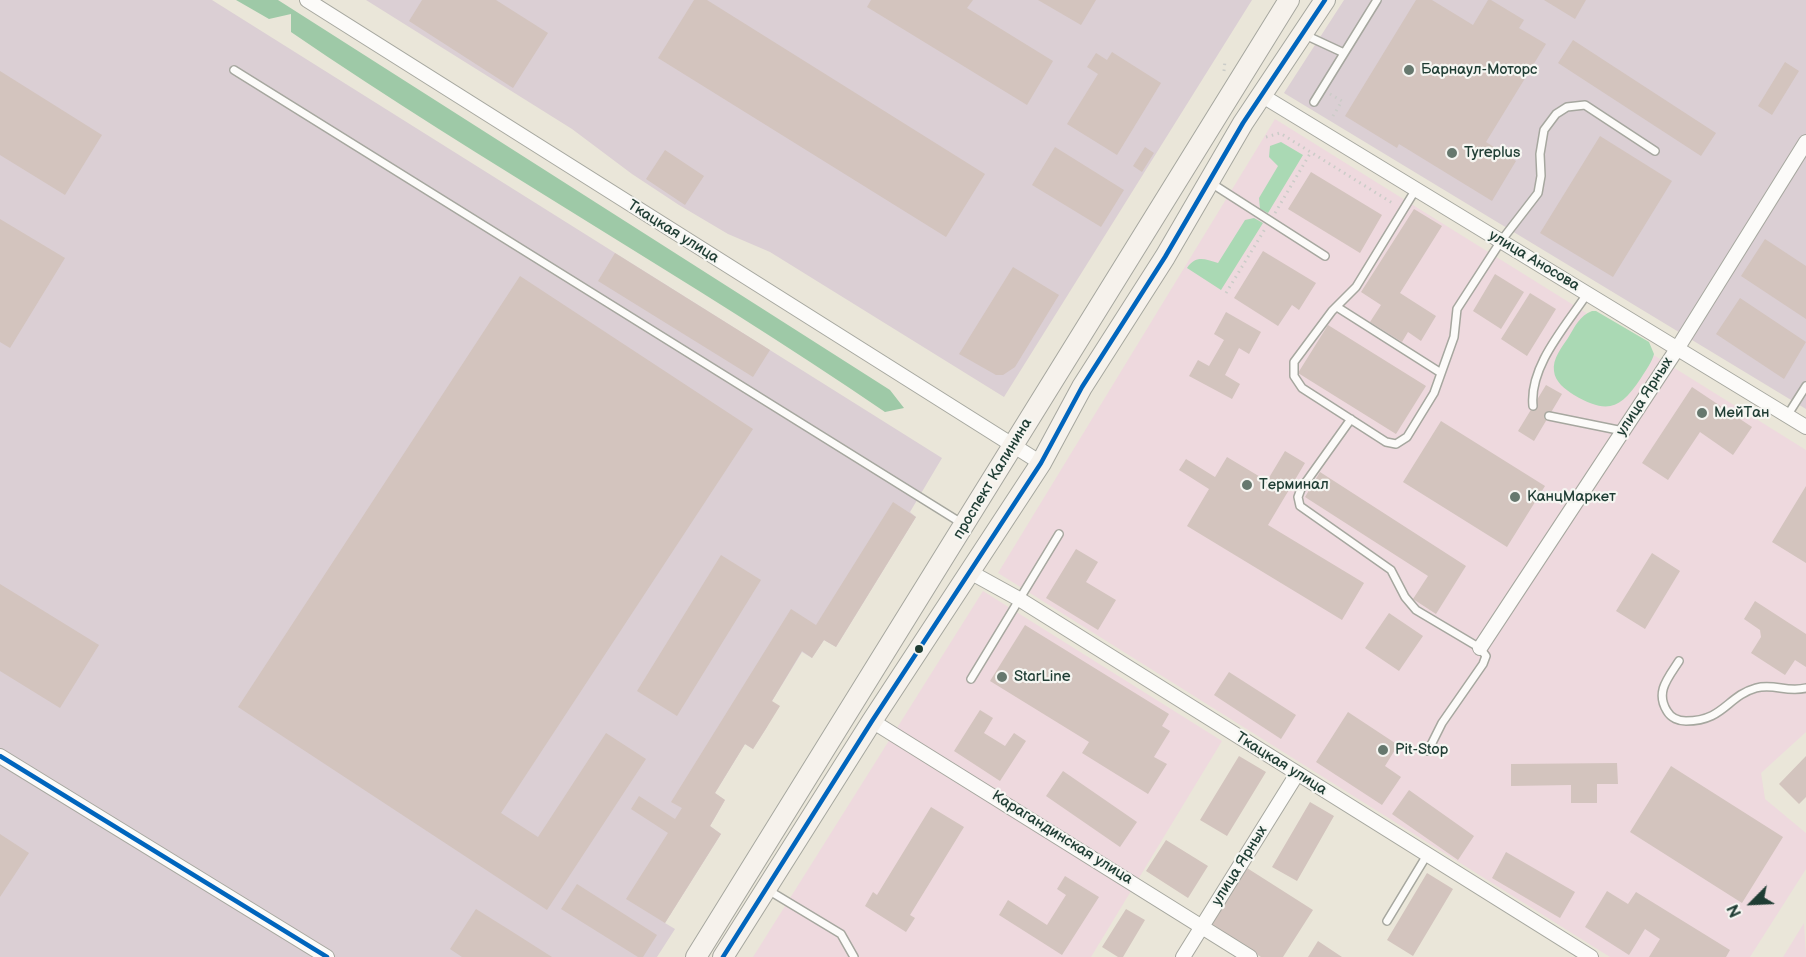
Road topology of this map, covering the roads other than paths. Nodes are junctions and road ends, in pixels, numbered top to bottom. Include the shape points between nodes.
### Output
1 (307, 0) edge
2 (1289, 0) edge
3 (1325, 0) edge
4 (1377, 0) edge
5 (1303, 34) junction
6 (1344, 53) junction
7 (234, 70) dead end
8 (1239, 81) junction
9 (1261, 95) junction
10 (1314, 102) dead end
11 (1806, 142) edge
12 (1655, 151) dead end
13 (1210, 182) junction
14 (1416, 189) junction
15 (1501, 241) junction
16 (1325, 256) dead end
17 (1587, 294) junction
18 (1336, 307) junction
19 (1677, 349) junction
20 (1441, 373) junction
21 (1806, 386) edge
22 (1533, 406) dead end
23 (1549, 416) dead end
24 (1787, 416) junction
25 (1351, 419) junction
26 (1806, 428) edge
27 (1623, 431) junction
28 (1013, 445) junction
29 (1041, 463) junction
30 (965, 525) junction
31 (1059, 534) dead end
32 (947, 554) junction
33 (970, 572) junction
34 (1019, 599) junction
35 (1480, 648) junction
36 (1679, 661) dead end
37 (970, 679) dead end
38 (1806, 688) edge
39 (872, 721) junction
40 (1428, 751) dead end
41 (0, 756) edge
42 (1297, 774) junction
43 (1427, 855) junction
44 (766, 889) junction
45 (1387, 921) dead end
46 (1202, 926) junction
47 (1587, 956) edge
48 (327, 957) edge
49 (696, 957) edge
50 (723, 957) edge
51 (854, 957) edge
52 (1183, 957) edge
53 (1250, 957) edge

1 - 28 street, Ткацкая улица
2 - 8 main road, проспект Калинина
3 - 5 main road, проспект Калинина
4 - 6 lane
5 - 6 lane
5 - 9 main road, проспект Калинина
6 - 10 lane
7 - 30 lane
8 - 9 main road
8 - 28 main road, проспект Калинина
9 - 13 main road, проспект Калинина
9 - 14 street, улица Аносова
11 - 19 street, улица Ярных
12 - 15 lane via 1585,105 1567,107 1544,130 1538,193
13 - 16 lane
13 - 29 main road, проспект Калинина via 1082,387
14 - 15 street, улица Аносова
14 - 18 lane via 1356,287
15 - 17 street, улица Аносова
15 - 20 lane via 1457,309 1454,337
17 - 19 street, улица Аносова
17 - 22 lane via 1539,368 1532,392
18 - 20 lane
18 - 25 lane via 1294,362 1294,376 1302,387
19 - 24 street, улица Аносова
19 - 27 street, улица Ярных
20 - 25 lane via 1434,393 1407,437 1396,444 1386,442
21 - 24 lane
23 - 27 lane
24 - 26 street, улица Аносова
25 - 35 lane via 1301,489 1300,506 1391,570 1404,597 1416,610
27 - 35 street, улица Ярных
28 - 29 street, Ткацкая улица
28 - 30 main road, проспект Калинина
29 - 33 main road, проспект Калинина
30 - 32 main road, проспект Калинина
31 - 34 lane
32 - 33 main road
32 - 49 main road, проспект Калинина
33 - 34 street, Ткацкая улица
33 - 39 main road, проспект Калинина
34 - 37 lane
34 - 42 street, Ткацкая улица
35 - 40 lane via 1486,656 1483,664 1442,723
36 - 38 lane via 1662,687 1661,698 1669,715 1679,721 1699,721 1717,715 1742,694 1756,688
39 - 44 main road, проспект Калинина
39 - 46 street, Карагандинская улица
41 - 48 street
42 - 43 street, Ткацкая улица
42 - 46 street, улица Ярных
43 - 45 lane
43 - 47 street, Ткацкая улица
44 - 50 main road, проспект Калинина
44 - 51 lane via 841,934
46 - 52 street, улица Ярных
46 - 53 street, Карагандинская улица

